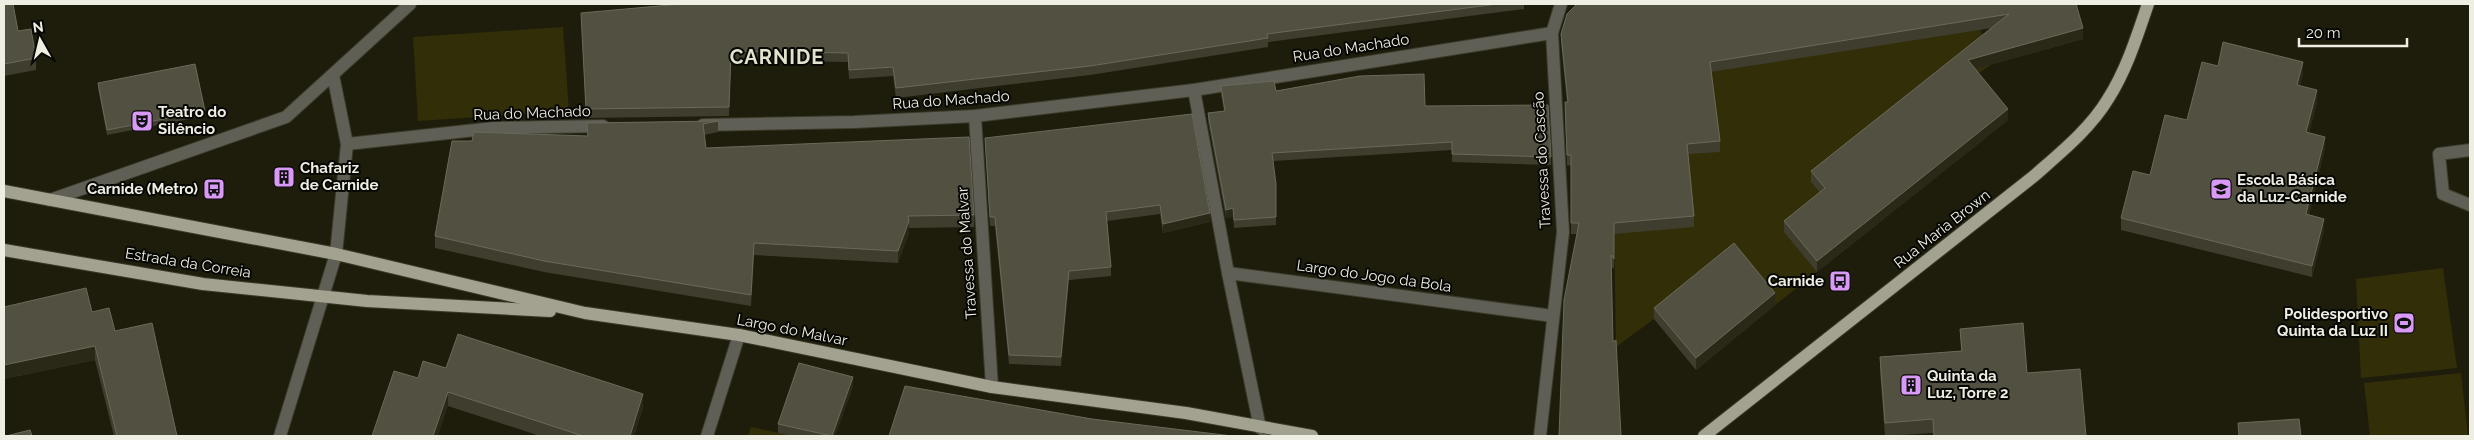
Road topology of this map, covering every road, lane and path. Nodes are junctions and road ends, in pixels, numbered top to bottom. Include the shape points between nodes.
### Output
1 (410, 4) edge
2 (1561, 4) edge
3 (2148, 4) edge
4 (1552, 33) junction
5 (334, 75) junction
6 (1194, 90) junction
7 (975, 116) junction
8 (688, 125) edge
9 (620, 126) edge
10 (348, 144) junction
11 (2470, 150) edge
12 (4, 191) edge
13 (50, 200) junction
14 (2470, 205) edge
15 (4, 250) edge
16 (336, 254) junction
17 (1228, 273) junction
18 (324, 297) junction
19 (585, 313) junction
20 (1553, 316) junction
21 (739, 335) junction
22 (992, 387) junction
23 (1260, 428) junction
24 (280, 436) edge
25 (707, 436) edge
26 (1312, 436) edge
27 (1540, 436) edge
28 (1704, 436) edge

1 - 5 street
2 - 4 street, Travessa do Cascão
3 - 28 main road, Rua Maria Brown via 2122,75 2108,101 2077,137 2034,176
4 - 6 street, Rua do Machado
4 - 20 street, Travessa do Cascão via 1563,232
5 - 10 street
5 - 13 street via 286,117
6 - 7 street, Rua do Machado
6 - 17 street
7 - 8 street, Rua do Machado
7 - 22 street, Travessa do Malvar
9 - 10 street, Rua do Machado via 494,128
10 - 16 street
11 - 14 street via 2439,154 2443,194
12 - 13 main road
13 - 16 main road
15 - 18 main road, Estrada da Correia via 203,284
16 - 18 street
16 - 19 main road, Largo do Malvar
17 - 20 street, Largo do Jogo da Bola
17 - 23 street
18 - 19 main road, Largo do Malvar
18 - 24 street
19 - 21 main road, Largo do Malvar
20 - 27 street
21 - 22 main road, Largo do Malvar
21 - 25 street
22 - 23 main road via 1186,413
23 - 26 main road

